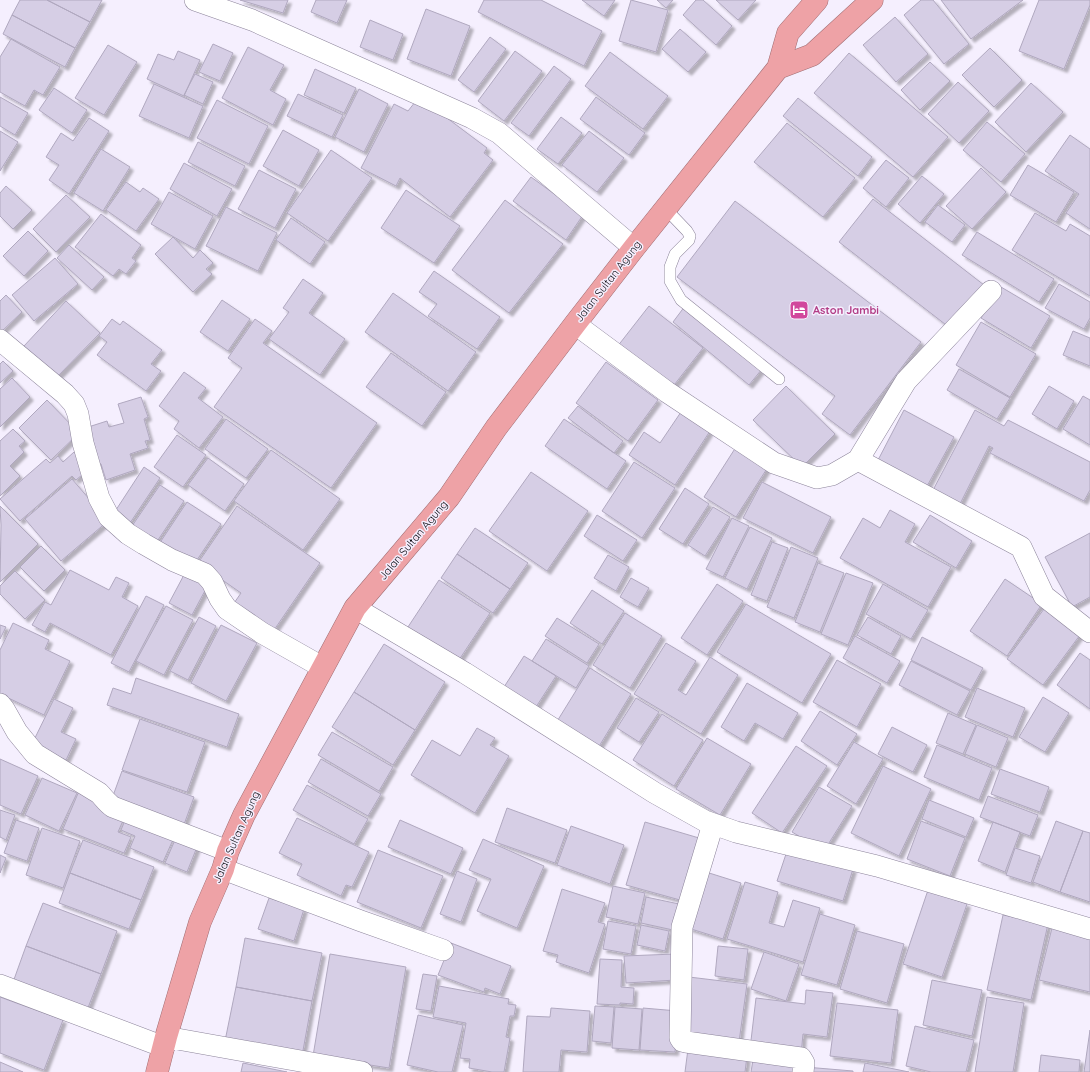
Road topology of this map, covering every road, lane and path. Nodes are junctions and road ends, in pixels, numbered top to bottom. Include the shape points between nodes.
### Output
1 (195, 0) edge
2 (817, 0) edge
3 (872, 0) edge
4 (778, 68) junction
5 (665, 208) junction
6 (634, 248) junction
7 (991, 291) dead end
8 (575, 324) junction
9 (0, 340) edge
10 (779, 380) dead end
11 (858, 460) junction
12 (355, 608) junction
13 (1090, 632) edge
14 (322, 668) junction
15 (0, 704) edge
16 (713, 824) junction
17 (225, 860) junction
18 (1090, 929) edge
19 (443, 950) dead end
20 (0, 985) edge
21 (165, 1042) junction
22 (157, 1072) edge
23 (362, 1072) edge
24 (803, 1072) edge

1 - 6 street via 252,20 472,118 499,133
2 - 4 highway, Jalan Sultan Agung via 788,33
3 - 4 highway via 812,55
4 - 5 highway, Jalan Sultan Agung
5 - 6 highway, Jalan Sultan Agung
5 - 10 lane via 690,236 676,254 670,267 670,280 681,300
6 - 8 highway, Jalan Sultan Agung
7 - 11 street via 906,381
8 - 11 street via 667,392 774,463 817,478 832,475
8 - 12 highway, Jalan Sultan Agung via 496,428 449,497
9 - 14 street via 74,404 99,498 109,517 128,534 172,560 205,574 227,609
11 - 13 street via 1021,547 1044,596
12 - 14 highway, Jalan Sultan Agung
12 - 16 street via 465,673 655,794
14 - 17 highway, Jalan Sultan Agung via 244,815
15 - 17 street via 17,732 35,754 99,793 113,807
16 - 18 street via 736,832 877,866
16 - 24 street via 682,927 680,1038 686,1042 801,1058 804,1063
17 - 19 street via 361,921
17 - 21 highway, Jalan Sultan Agung via 200,922
20 - 21 street
21 - 22 highway, Jalan Sultan Agung
21 - 23 street

